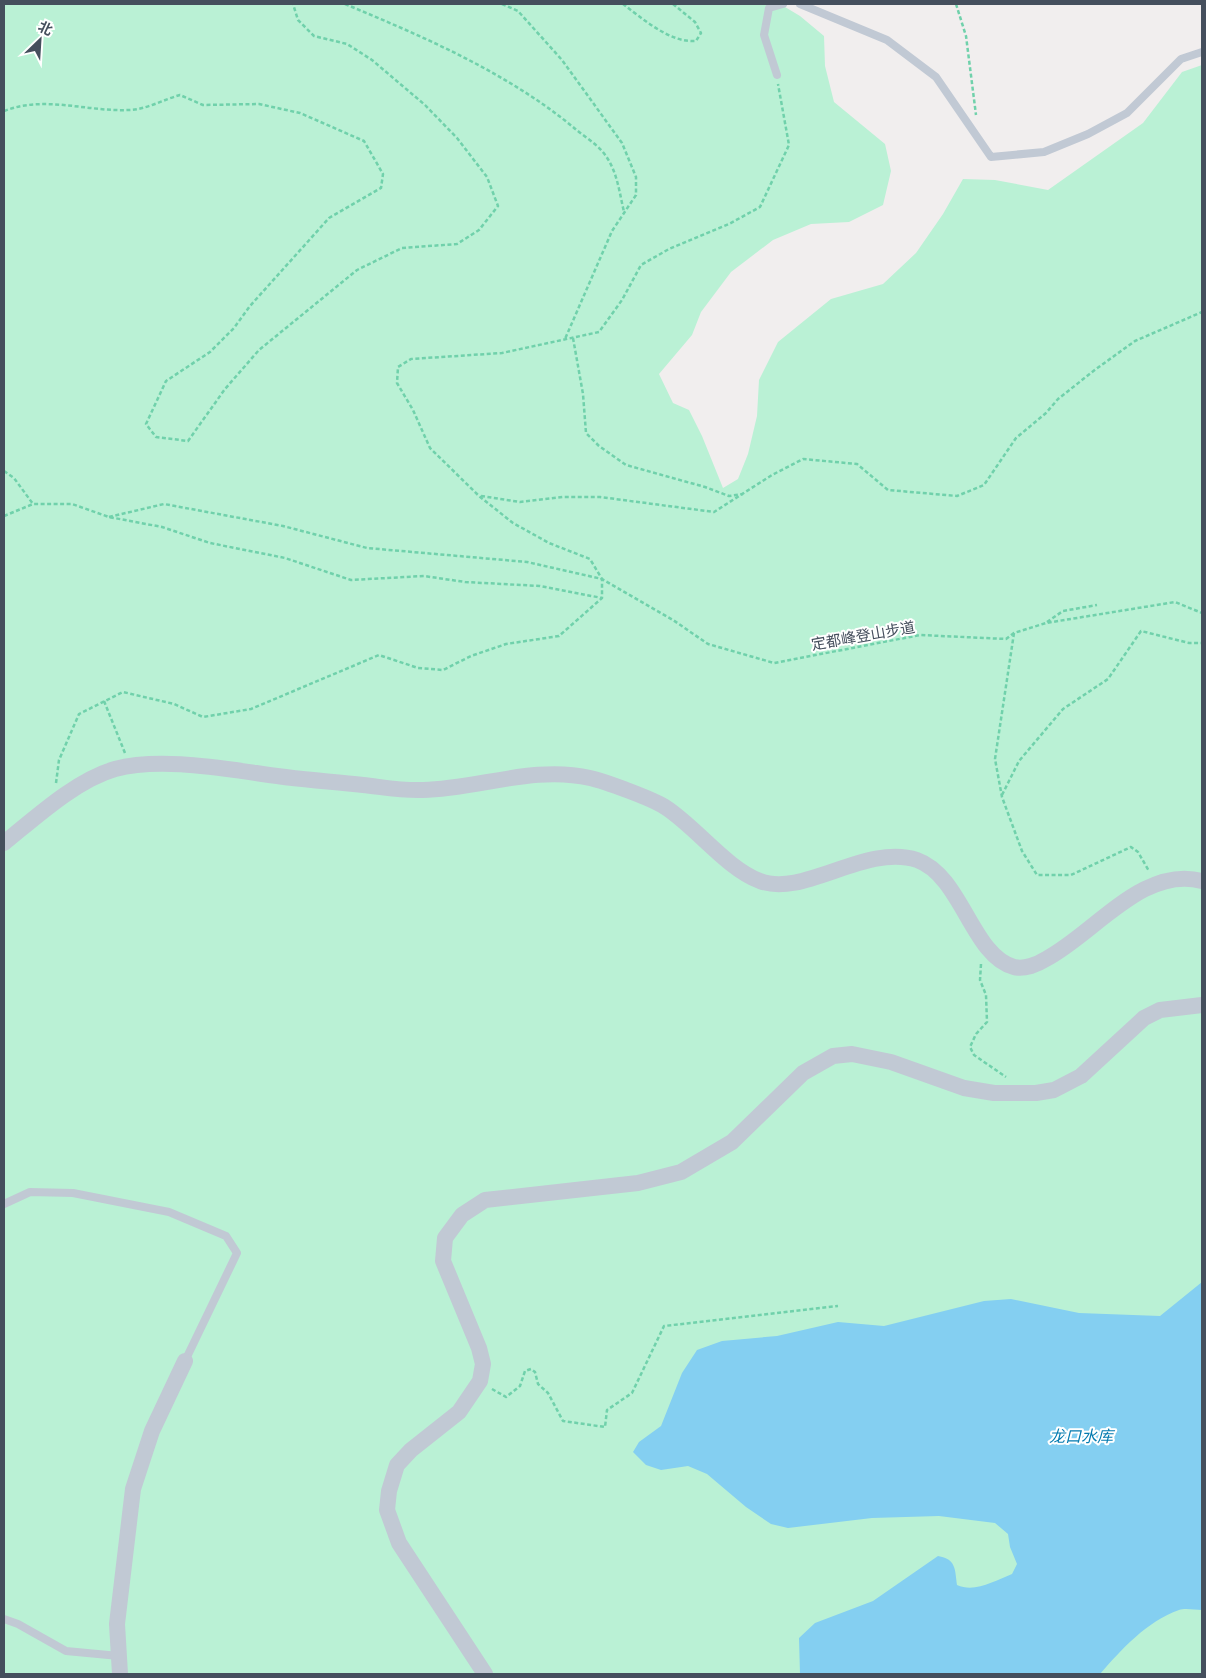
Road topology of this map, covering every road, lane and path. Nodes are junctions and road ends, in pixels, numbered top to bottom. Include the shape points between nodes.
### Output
1 (293, 4) edge
2 (345, 4) edge
3 (502, 4) edge
4 (623, 4) edge
5 (673, 4) edge
6 (783, 4) edge
7 (800, 4) edge
8 (956, 4) edge
9 (1202, 52) edge
10 (776, 75) joint
11 (4, 111) edge
12 (975, 134) junction
13 (624, 213) junction
14 (1202, 312) edge
15 (572, 338) junction
16 (565, 339) junction
17 (4, 472) edge
18 (745, 494) junction
19 (479, 496) junction
20 (33, 504) junction
21 (4, 516) edge
22 (109, 517) junction
23 (602, 579) junction
24 (602, 598) junction
25 (1097, 604) dead end
26 (1202, 613) edge
27 (1046, 623) junction
28 (1014, 633) junction
29 (1202, 642) edge
30 (104, 701) junction
31 (131, 766) junction
32 (1002, 796) junction
33 (53, 805) junction
34 (4, 843) edge
35 (1202, 881) edge
36 (1155, 884) junction
37 (983, 940) junction
38 (1202, 1005) edge
39 (1020, 1093) junction
40 (4, 1204) edge
41 (838, 1306) dead end
42 (185, 1361) joint
43 (480, 1381) junction
44 (4, 1619) edge
45 (119, 1656) junction
46 (120, 1674) edge
47 (486, 1674) edge

1 - 11 path via 298,20 314,36 347,44 372,60 425,105 457,138 487,177 498,206 479,230 457,244 402,248 357,270 259,350 225,389 188,441 156,438 146,424 166,381 210,352 329,218 381,188 384,174 364,141 300,113 259,104 203,105 180,94 130,110 64,103 18,105
2 - 13 path via 410,31 478,65 546,105 603,152 616,174
3 - 13 path via 518,11 562,60 622,143 636,177 636,195
4 - 5 path via 655,27 686,42 696,41 701,33 695,22
6 - 10 lane via 769,8 764,35
7 - 12 lane via 888,40 936,77
8 - 12 path via 966,36 977,121
9 - 12 lane via 1181,59 1127,113 1044,152 991,157
10 - 15 path via 789,146 760,207 641,265 599,332
13 - 16 path via 612,231
14 - 18 path via 1135,341 1096,368 1016,438 984,484 957,496 888,490 857,464 803,459
15 - 16 path
15 - 18 path via 583,394 586,433 599,446 626,465 729,496
16 - 19 path via 502,353 411,359 398,367 397,383 430,448
17 - 20 path via 14,478
18 - 19 path via 714,512 600,497 520,502
19 - 23 path via 512,523 549,543 590,559
20 - 21 path
20 - 22 path via 72,504
22 - 23 path via 164,504 283,526 368,548 527,562
22 - 24 path via 285,558 351,580 424,576 540,586
23 - 24 path
23 - 28 path, 定都峰登山步道 via 708,644 774,663 920,635 1006,639
24 - 30 path via 560,636 506,644 443,670 418,668 379,655 251,709 203,717 174,704 123,692
25 - 27 path via 1062,611
26 - 27 path, 定都峰登山步道 via 1175,602
27 - 28 path, 定都峰登山步道
28 - 32 path via 996,759
29 - 32 path via 1189,643 1141,631 1108,679 1063,709 1019,761
30 - 31 path
30 - 33 path via 79,714 59,760
31 - 33 street via 112,770
31 - 37 street via 196,764 266,775 419,791 550,774 590,778 664,806 736,866 761,882 788,884 881,857 914,859 945,882
32 - 36 path via 1022,851 1037,875 1071,875 1131,847 1138,852
33 - 34 street
35 - 36 street via 1171,879
36 - 37 street via 1143,888 1064,950 1037,964 1016,968 994,956
37 - 39 path via 980,980 986,996 987,1022 970,1047 974,1055 1001,1073
38 - 39 street via 1160,1010 1144,1018 1081,1076 1054,1090
39 - 43 street via 964,1088 891,1062 852,1054 833,1056 803,1073 732,1142 681,1172 638,1183 485,1200 462,1215 445,1238 444,1261 479,1348 482,1364
40 - 42 lane via 30,1192 73,1193 169,1212 226,1236 236,1253
41 - 43 path via 664,1326 632,1393 607,1410 605,1428 563,1421 531,1369 525,1371 520,1386 506,1397
42 - 45 street via 152,1431 133,1489 117,1624
43 - 47 street via 459,1412 397,1465 387,1510 399,1542
44 - 45 lane via 66,1651
45 - 46 street

